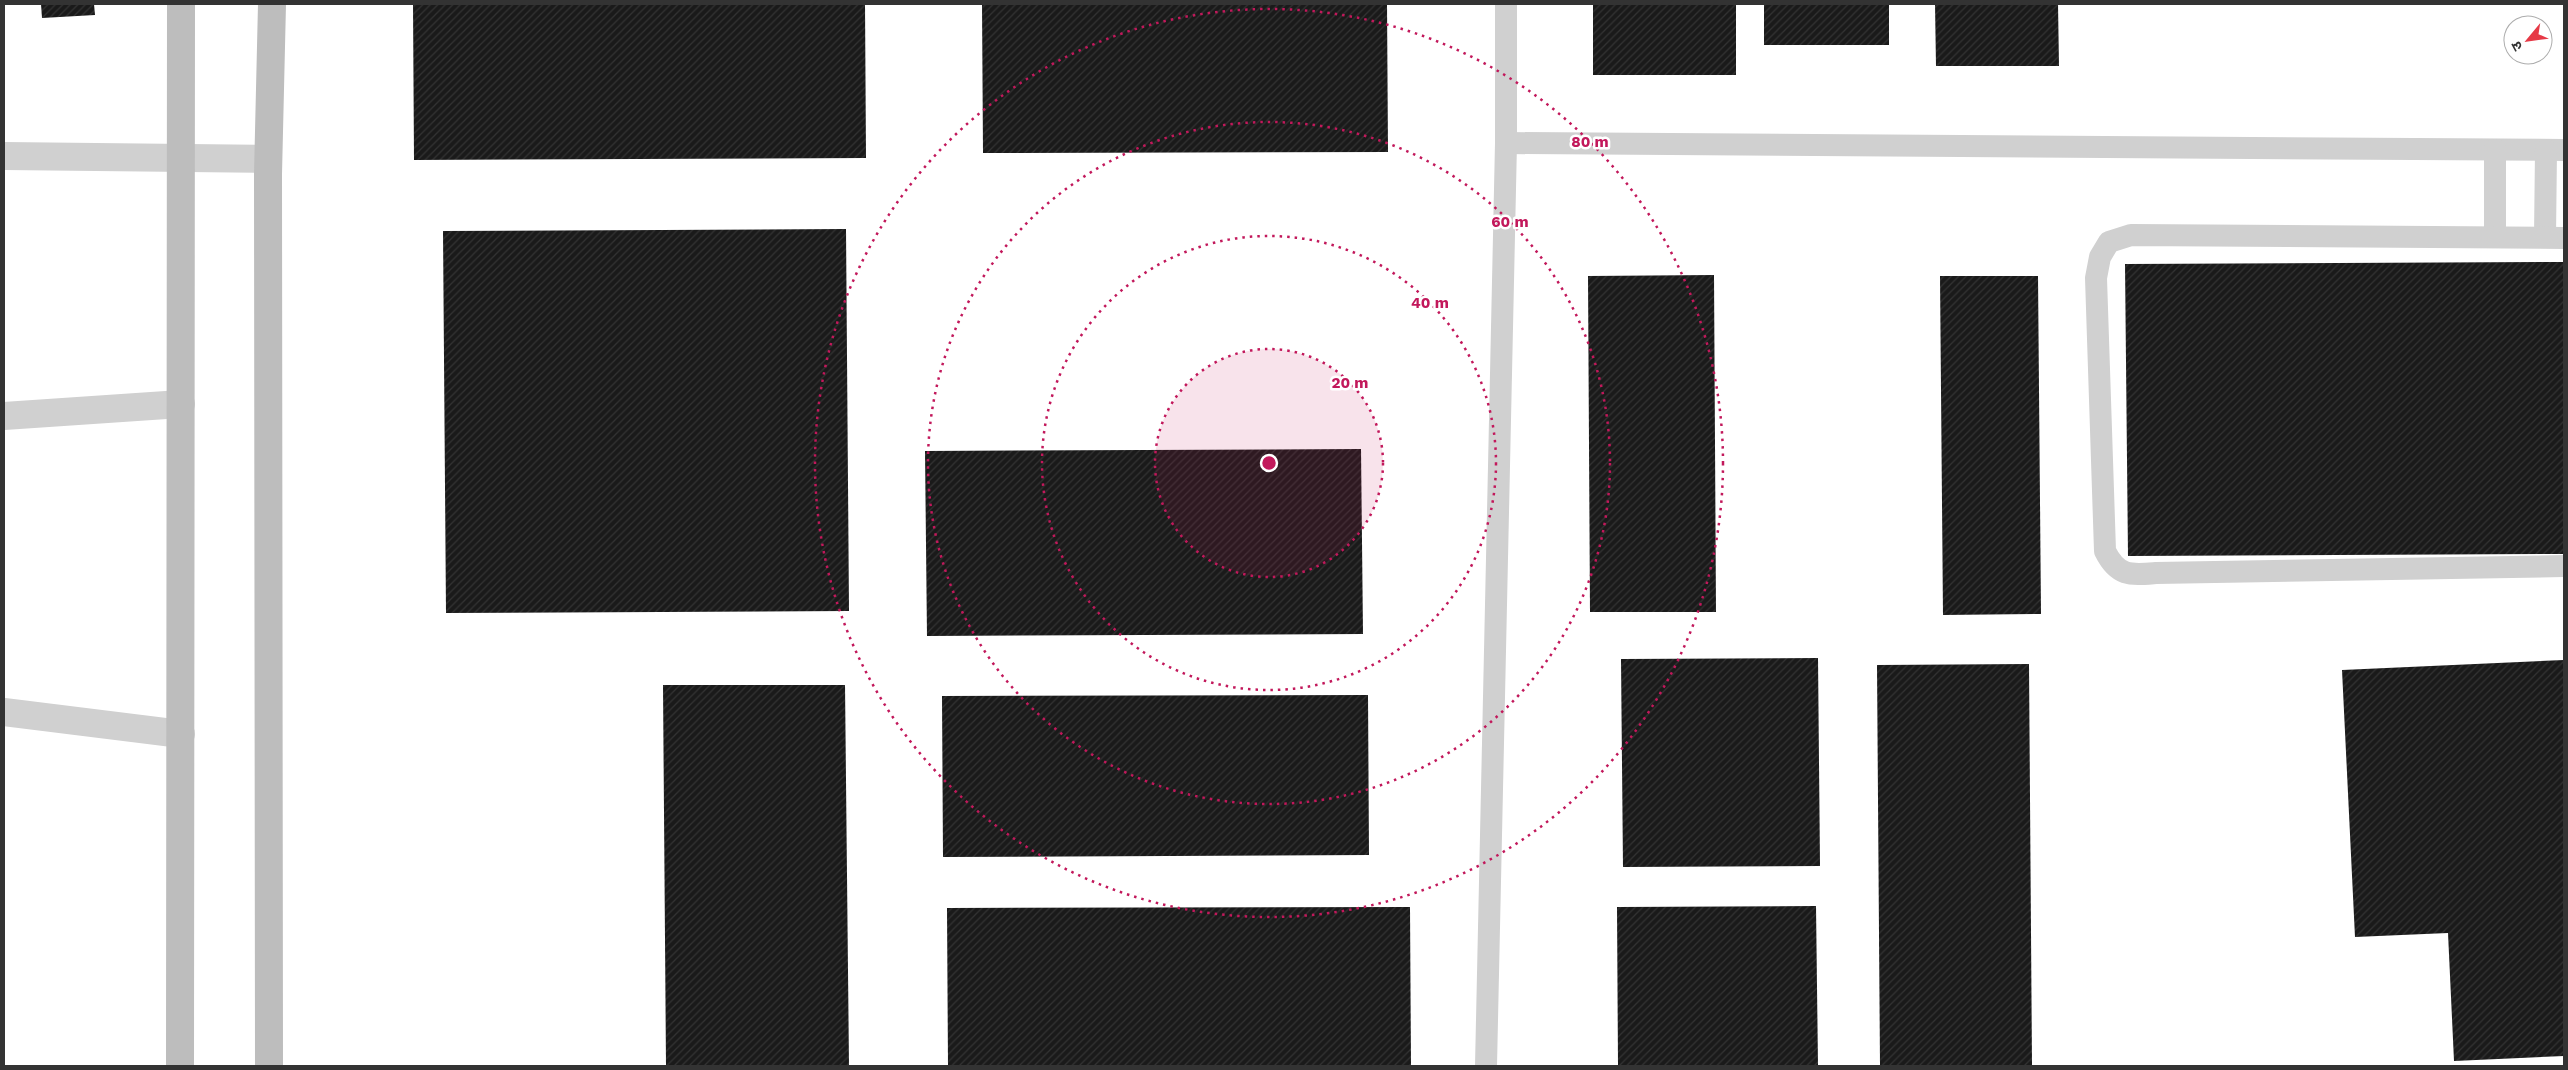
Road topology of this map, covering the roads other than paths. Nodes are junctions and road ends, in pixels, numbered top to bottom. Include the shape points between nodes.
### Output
1 (181, 4) edge
2 (272, 4) edge
3 (1506, 4) edge
4 (1506, 143) junction
5 (2495, 150) junction
6 (2555, 150) edge
7 (4, 156) edge
8 (181, 157) junction
9 (268, 159) junction
10 (2495, 237) junction
11 (2555, 237) edge
12 (181, 404) junction
13 (4, 416) edge
14 (2564, 566) edge
15 (4, 712) edge
16 (181, 734) junction
17 (180, 1066) edge
18 (269, 1066) edge
19 (1486, 1066) edge

1 - 8 street
2 - 9 street
3 - 4 lane
4 - 5 lane
4 - 19 lane
5 - 6 lane
5 - 10 lane
6 - 11 lane
7 - 8 street
8 - 9 street
8 - 12 street
9 - 18 street
10 - 11 lane
10 - 14 lane via 2131,235 2109,242 2100,257 2096,278 2105,551 2111,563 2128,575
12 - 13 street
12 - 16 street
15 - 16 street
16 - 17 street

